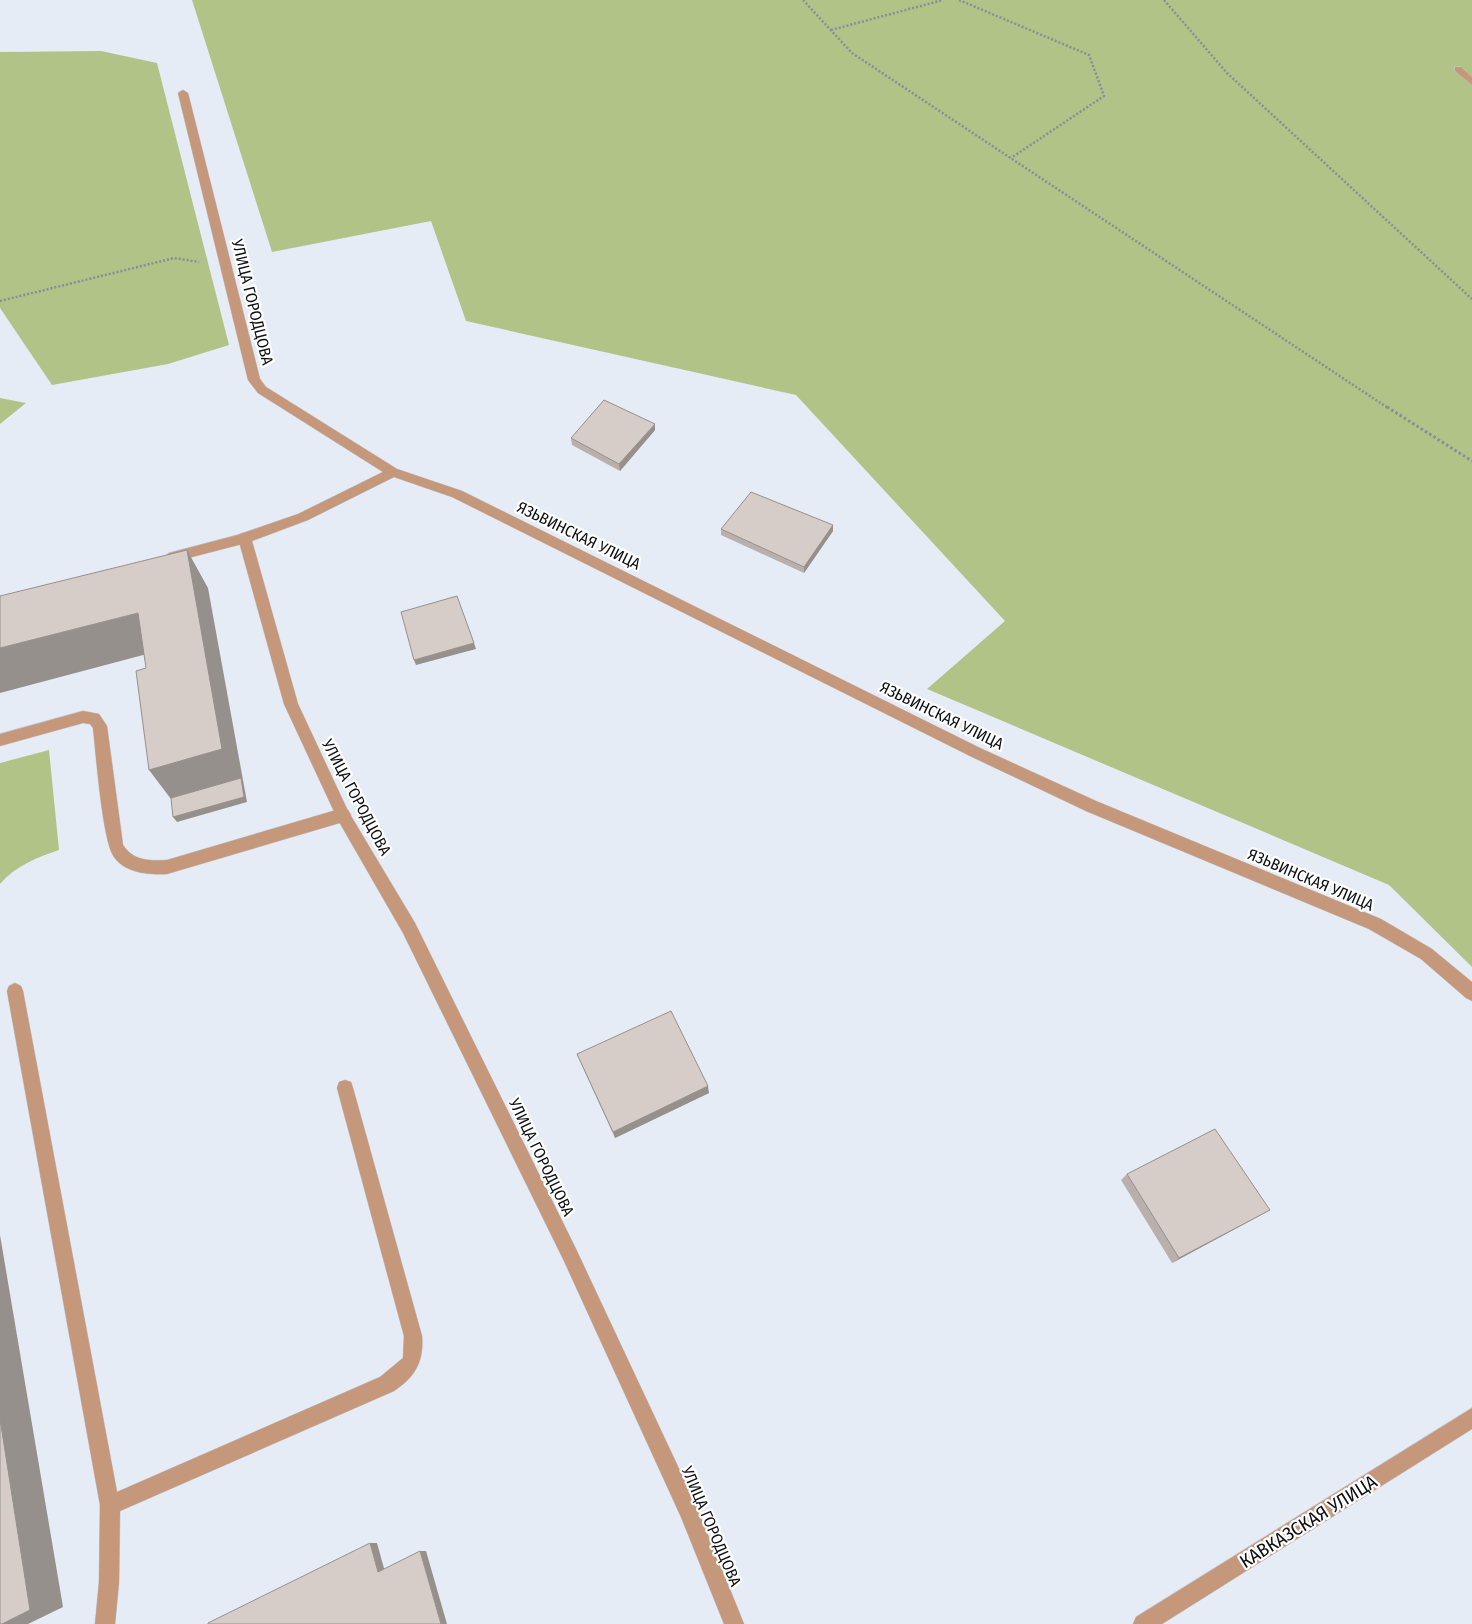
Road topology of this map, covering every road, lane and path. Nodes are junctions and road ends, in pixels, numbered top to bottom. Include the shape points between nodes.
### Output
1 (802, 0) edge
2 (943, 0) edge
3 (959, 0) edge
4 (1164, 0) edge
5 (831, 30) junction
6 (1458, 69) dead end
7 (1472, 82) edge
8 (183, 93) dead end
9 (1010, 158) junction
10 (226, 266) junction
11 (1472, 299) edge
12 (0, 301) edge
13 (1472, 461) edge
14 (393, 472) junction
15 (245, 538) junction
16 (160, 560) edge
17 (0, 740) edge
18 (343, 815) junction
19 (15, 991) dead end
20 (1472, 993) edge
21 (345, 1088) dead end
22 (1472, 1418) edge
23 (110, 1504) junction
24 (106, 1624) edge
25 (734, 1624) edge
26 (1143, 1624) edge

1 - 5 path
2 - 5 path
3 - 9 path via 1089,55 1104,96
4 - 11 path via 1227,73
5 - 9 path via 852,53
6 - 7 street
8 - 10 street, УЛИЦА ГОРОДЦОВА
9 - 13 path
10 - 12 path via 174,258
10 - 14 street, УЛИЦА ГОРОДЦОВА via 254,380 262,390
14 - 15 street via 303,517
14 - 20 street, ЯЗЬВИНСКАЯ УЛИЦА via 458,494 975,752 1082,802 1375,924 1413,943 1447,968
15 - 16 street
15 - 18 street, УЛИЦА ГОРОДЦОВА via 291,704
17 - 18 street via 94,718 100,726 116,846 120,857 148,867 167,867
18 - 25 street, УЛИЦА ГОРОДЦОВА via 409,928 570,1255 689,1512
19 - 23 street
21 - 23 street via 413,1336 414,1356 403,1374 387,1384
22 - 26 street, КАВКАЗСКАЯ УЛИЦА
23 - 24 street via 110,1582

